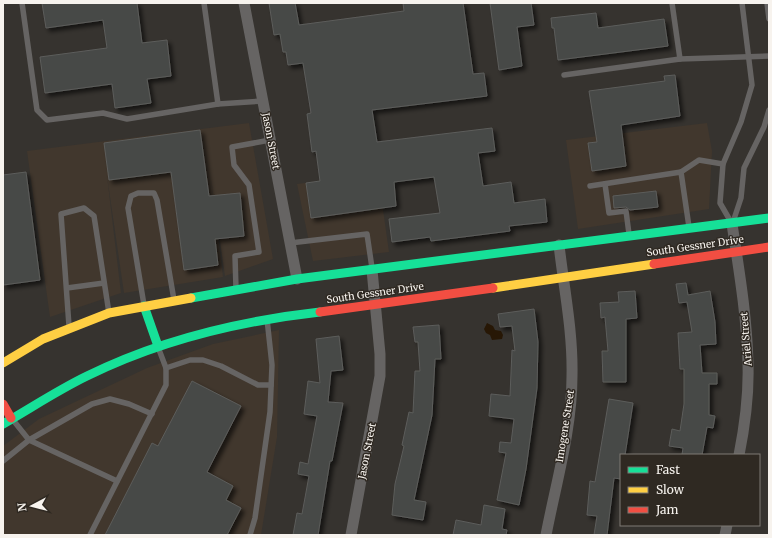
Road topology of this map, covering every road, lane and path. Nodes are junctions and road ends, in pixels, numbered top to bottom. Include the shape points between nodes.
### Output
1 (22, 3) edge
2 (204, 3) edge
3 (244, 3) edge
4 (672, 3) edge
5 (742, 3) edge
6 (767, 3) edge
7 (769, 18) edge
8 (749, 56) junction
9 (769, 56) edge
10 (680, 59) junction
11 (564, 75) dead end
12 (263, 101) junction
13 (218, 104) junction
14 (769, 110) edge
15 (270, 140) junction
16 (723, 164) junction
17 (680, 172) junction
18 (605, 184) junction
19 (590, 186) dead end
20 (769, 218) edge
21 (732, 224) junction
22 (689, 229) junction
23 (629, 237) junction
24 (290, 243) junction
25 (560, 245) junction
26 (769, 247) edge
27 (736, 251) junction
28 (372, 270) junction
29 (563, 277) junction
30 (297, 279) junction
31 (104, 283) junction
32 (66, 288) junction
33 (236, 290) junction
34 (174, 300) junction
35 (376, 305) junction
36 (144, 306) junction
37 (109, 313) junction
38 (267, 319) junction
39 (70, 327) junction
40 (158, 346) junction
41 (3, 363) edge
42 (166, 368) junction
43 (271, 385) junction
44 (3, 404) edge
45 (152, 414) junction
46 (11, 418) junction
47 (3, 424) edge
48 (29, 440) junction
49 (739, 454) edge
50 (3, 460) edge
51 (117, 481) junction
52 (90, 535) edge
53 (250, 535) edge
54 (350, 535) edge
55 (546, 535) edge

1 - 13 lane via 36,110 47,120 103,113 127,119
2 - 13 lane
3 - 12 street, Jason Street
4 - 10 lane
5 - 8 lane, Ariel Street
6 - 7 lane
8 - 9 lane
8 - 10 lane
8 - 16 lane, Ariel Street via 752,85 741,122
10 - 11 lane
12 - 13 lane
12 - 15 street, Jason Street
14 - 21 lane, Ariel Street via 764,127 744,168 741,198
15 - 24 street, Jason Street
15 - 33 lane via 232,147 234,165 249,185 259,252 235,256
16 - 17 lane via 699,160
16 - 21 lane, Ariel Street via 720,203
17 - 18 lane
17 - 22 lane
18 - 19 lane
18 - 23 lane via 609,213 626,212
20 - 21 main road, South Gessner Drive
21 - 22 main road, South Gessner Drive
21 - 27 street, Ariel Street
22 - 23 main road, South Gessner Drive
23 - 25 main road, South Gessner Drive
24 - 28 lane via 367,234
24 - 30 street, Jason Street
25 - 28 main road, South Gessner Drive
25 - 29 street, Imogene Street
26 - 27 main road, South Gessner Drive
27 - 29 main road, South Gessner Drive
27 - 49 street, Ariel Street via 748,365 746,419
28 - 30 main road, South Gessner Drive
28 - 35 street, Jason Street
29 - 35 main road, South Gessner Drive
29 - 55 street, Imogene Street via 571,343 571,397
30 - 33 main road, South Gessner Drive
31 - 32 lane
31 - 32 lane via 94,216 84,208 61,214
31 - 37 lane
32 - 39 lane
33 - 34 main road, South Gessner Drive
34 - 36 main road, South Gessner Drive
34 - 36 lane via 157,200 154,193 138,193 131,196 128,208
35 - 38 main road, South Gessner Drive
35 - 54 street, Jason Street via 380,376
36 - 37 main road, South Gessner Drive
36 - 40 main road
37 - 39 main road, South Gessner Drive
38 - 40 main road, South Gessner Drive via 209,331
38 - 43 lane via 272,365
39 - 41 main road, South Gessner Drive via 43,338
40 - 42 lane
40 - 46 main road, South Gessner Drive via 87,376
42 - 43 lane via 190,360 203,360 258,385
42 - 45 lane via 166,385
43 - 53 lane via 266,446
44 - 46 main road
45 - 48 lane via 110,399 92,404
45 - 51 lane
46 - 47 main road, South Gessner Drive
46 - 48 lane
48 - 50 lane
48 - 51 lane
51 - 52 lane

